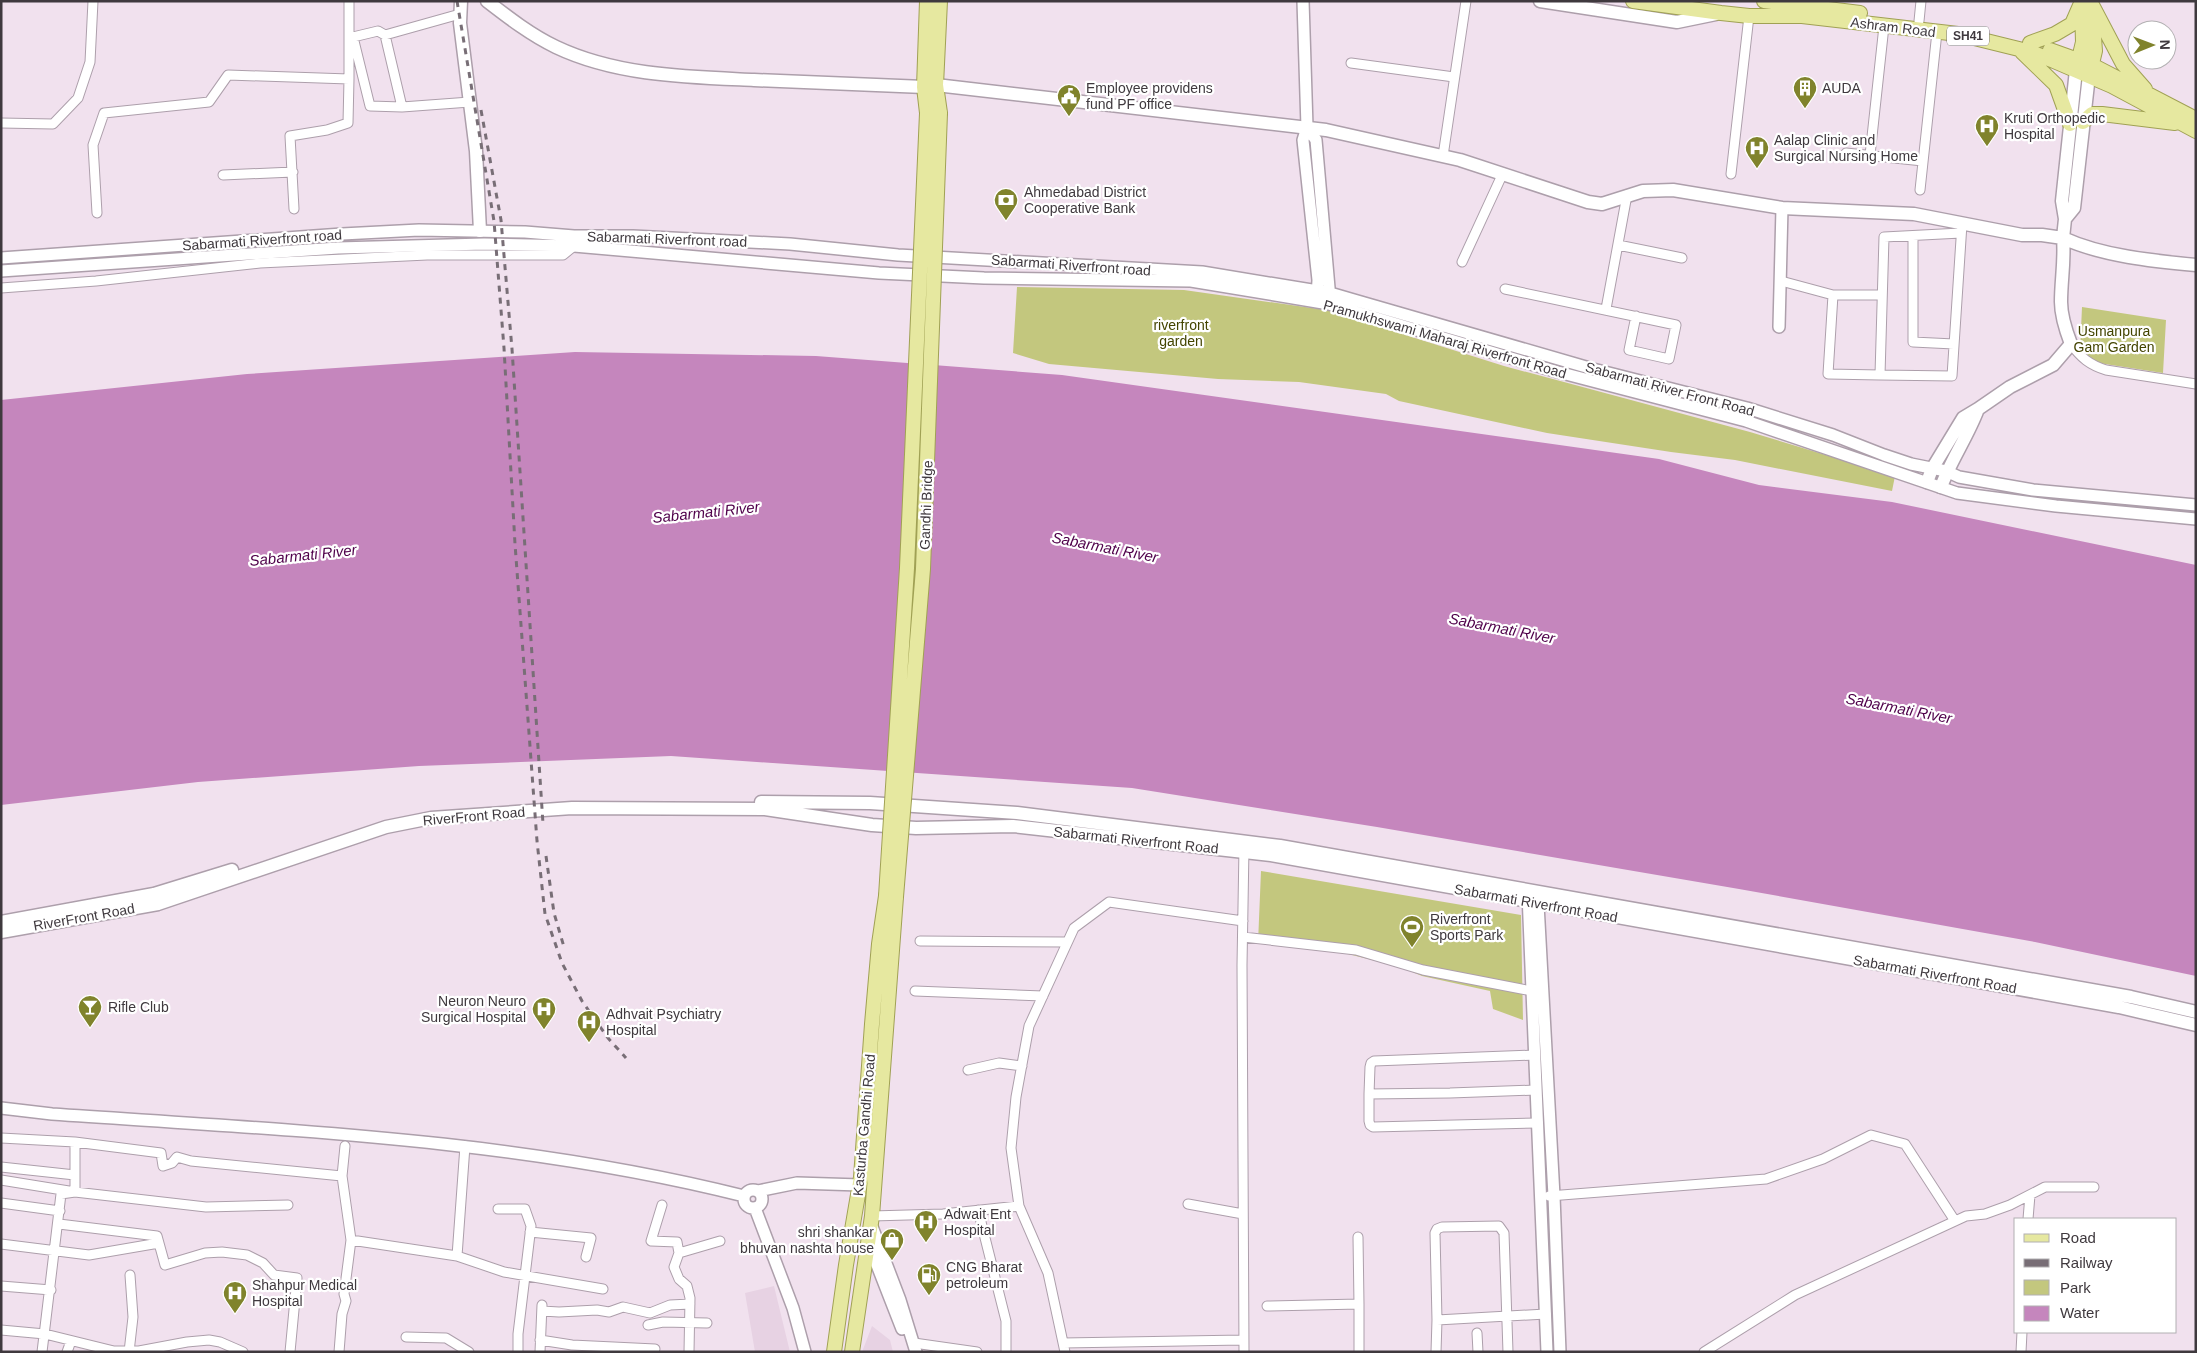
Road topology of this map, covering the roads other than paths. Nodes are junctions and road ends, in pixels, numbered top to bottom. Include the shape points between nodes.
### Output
1 (93, 1) edge
2 (349, 1) edge
3 (487, 1) edge
4 (927, 1) edge
5 (940, 1) edge
6 (1303, 1) edge
7 (1466, 1) edge
8 (1540, 1) edge
9 (1634, 1) edge
10 (1764, 1) edge
11 (1921, 1) edge
12 (2088, 2) edge
13 (461, 7) edge
14 (1721, 13) junction
15 (1749, 16) junction
16 (1919, 21) junction
17 (1884, 26) junction
18 (1937, 32) junction
19 (385, 35) junction
20 (2024, 46) junction
21 (1351, 63) dead end
22 (2084, 68) junction
23 (1454, 77) junction
24 (349, 79) junction
25 (930, 86) junction
26 (2150, 95) junction
27 (470, 102) junction
28 (402, 107) junction
29 (1, 123) edge
30 (2077, 123) junction
31 (2192, 125) edge
32 (1307, 127) junction
33 (1846, 153) dead end
34 (1870, 155) junction
35 (1443, 156) junction
36 (1923, 161) junction
37 (293, 172) junction
38 (1503, 173) junction
39 (1731, 174) dead end
40 (223, 175) dead end
41 (1920, 190) dead end
42 (1627, 195) junction
43 (294, 208) dead end
44 (1782, 208) junction
45 (97, 213) dead end
46 (1961, 228) junction
47 (480, 231) junction
48 (1913, 236) junction
49 (2063, 238) junction
50 (1618, 245) junction
51 (574, 246) junction
52 (1, 258) edge
53 (1682, 258) dead end
54 (1462, 262) dead end
55 (2196, 265) edge
56 (1, 271) edge
57 (1781, 281) junction
58 (1, 288) edge
59 (1505, 289) dead end
60 (1275, 294) joint
61 (1833, 295) junction
62 (1882, 295) junction
63 (1317, 297) junction
64 (1330, 299) junction
65 (1606, 309) junction
66 (1636, 316) junction
67 (1779, 327) dead end
68 (1954, 344) junction
69 (2071, 344) junction
70 (1880, 375) junction
71 (2196, 384) edge
72 (1978, 409) junction
73 (1932, 469) junction
74 (1946, 471) junction
75 (1927, 482) junction
76 (1941, 487) junction
77 (2196, 505) edge
78 (2196, 520) edge
79 (920, 806) joint
80 (872, 825) joint
81 (1244, 846) junction
82 (1534, 896) junction
83 (891, 897) junction
84 (1244, 921) junction
85 (1, 922) edge
86 (1, 932) edge
87 (1243, 937) junction
88 (920, 941) dead end
89 (1067, 942) junction
90 (915, 991) dead end
91 (1532, 991) junction
92 (1043, 996) junction
93 (2196, 1012) edge
94 (2196, 1025) edge
95 (1535, 1055) junction
96 (1022, 1066) junction
97 (968, 1070) dead end
98 (1536, 1090) junction
99 (1369, 1094) junction
100 (1, 1108) edge
101 (1538, 1123) junction
102 (1, 1138) edge
103 (75, 1142) junction
104 (345, 1146) dead end
105 (465, 1146) junction
106 (1, 1167) edge
107 (75, 1175) junction
108 (342, 1176) junction
109 (1, 1180) edge
110 (860, 1185) junction
111 (2094, 1187) dead end
112 (758, 1191) junction
113 (75, 1192) junction
114 (2030, 1195) junction
115 (744, 1196) junction
116 (1541, 1196) junction
117 (1554, 1196) junction
118 (1, 1203) edge
119 (1188, 1204) dead end
120 (288, 1205) dead end
121 (662, 1205) dead end
122 (1019, 1206) junction
123 (755, 1208) junction
124 (498, 1209) dead end
125 (978, 1210) junction
126 (60, 1211) junction
127 (1243, 1214) junction
128 (2028, 1218) edge
129 (871, 1220) junction
130 (1955, 1221) junction
131 (59, 1224) junction
132 (530, 1232) junction
133 (1358, 1237) dead end
134 (351, 1240) junction
135 (720, 1241) dead end
136 (868, 1242) junction
137 (159, 1243) junction
138 (1, 1244) edge
139 (56, 1252) junction
140 (679, 1253) junction
141 (457, 1256) junction
142 (586, 1257) dead end
143 (130, 1275) dead end
144 (524, 1275) junction
145 (1, 1286) edge
146 (603, 1289) dead end
147 (51, 1290) junction
148 (690, 1304) junction
149 (1359, 1304) junction
150 (1267, 1306) dead end
151 (1546, 1314) junction
152 (1508, 1316) junction
153 (1436, 1320) junction
154 (707, 1323) dead end
155 (690, 1324) junction
156 (648, 1325) dead end
157 (1, 1330) edge
158 (1477, 1333) dead end
159 (2022, 1333) edge
160 (44, 1334) junction
161 (406, 1337) dead end
162 (540, 1340) junction
163 (1244, 1340) junction
164 (71, 1341) junction
165 (1064, 1347) edge
166 (913, 1349) edge
167 (655, 1350) dead end
168 (42, 1352) edge
169 (67, 1352) edge
170 (129, 1352) edge
171 (243, 1352) edge
172 (290, 1352) edge
173 (339, 1352) edge
174 (469, 1352) edge
175 (518, 1352) edge
176 (540, 1352) edge
177 (689, 1352) edge
178 (805, 1352) edge
179 (834, 1352) edge
180 (852, 1352) edge
181 (978, 1352) edge
182 (1006, 1352) edge
183 (1244, 1352) edge
184 (1358, 1352) edge
185 (1436, 1352) edge
186 (1478, 1352) edge
187 (1508, 1352) edge
188 (1547, 1352) edge
189 (1560, 1352) edge
190 (1704, 1352) edge
191 (2022, 1352) edge

1 - 29 street via 90,62 78,98 53,124
2 - 24 street
3 - 25 main road via 557,48 603,64 648,73
4 - 25 main road
5 - 25 main road
6 - 32 street
7 - 23 street
8 - 14 main road via 1677,22
9 - 14 main road, SH41
10 - 16 main road, Ashram Road
11 - 16 street
12 - 20 main road via 2072,24
12 - 22 main road via 2095,51
12 - 26 main road via 2123,64
13 - 19 street
13 - 27 main road
14 - 15 main road, Ashram Road / SH41
15 - 17 main road, Ashram Road / SH41 via 1802,16
15 - 39 street
16 - 20 main road, Ashram Road via 1960,26
17 - 18 main road, Ashram Road / SH41
17 - 34 street
18 - 20 main road, Ashram Road / SH41
18 - 36 street
19 - 28 street
19 - 28 street via 378,31 353,37 370,106
20 - 22 main road, Ashram Road / SH41
20 - 30 main road via 2056,85
21 - 23 street
22 - 26 main road, Ashram Road
22 - 30 main road
22 - 31 main road, Ashram Road / SH41
23 - 35 street
24 - 37 street via 348,123 290,136
24 - 45 street via 228,75 209,102 104,113 93,145
25 - 32 main road
25 - 83 main road, Gandhi Bridge, bridge via 934,113
26 - 31 main road, Ashram Road
27 - 28 street
27 - 47 main road
30 - 31 main road via 2092,114 2102,114
30 - 49 main road via 2074,208 2065,219
32 - 35 main road
32 - 63 street via 1303,140
32 - 64 street via 1316,140
33 - 34 street
34 - 36 street
35 - 38 main road
36 - 41 street
37 - 40 street
37 - 43 street
38 - 42 main road via 1588,202 1602,204
38 - 54 street
42 - 44 main road via 1673,190
42 - 50 street
44 - 46 main road via 1914,214
44 - 57 street
46 - 48 street
46 - 49 main road
46 - 68 street
47 - 52 street, Sabarmati Riverfront road via 342,234
47 - 63 street, Sabarmati Riverfront road via 790,244 898,255 1202,272
48 - 62 street via 1884,237
48 - 68 street via 1913,342
49 - 55 main road via 2079,246 2153,261
49 - 69 main road via 2061,302
50 - 53 street
50 - 65 street
51 - 56 street, Sabarmati Riverfront road via 421,245
51 - 58 street via 563,255 426,255 260,263
51 - 60 street, Sabarmati Riverfront road via 879,273 1191,281
57 - 61 street
57 - 67 street
59 - 65 street
60 - 63 street, Pramukhswami Maharaj Riverfront Road
61 - 62 street
61 - 70 street via 1828,374
62 - 70 street
63 - 64 street, Sabarmati Riverfront road
64 - 73 street, Sabarmati River Front Road via 1747,408
64 - 75 street, Pramukhswami Maharaj Riverfront Road via 1558,372 1746,421
65 - 66 street
66 - 66 street via 1676,325 1669,359 1629,350
68 - 70 street via 1952,376
69 - 71 street via 2092,366
69 - 72 main road via 2054,365 2010,387
72 - 73 main road via 1962,418
72 - 74 main road
73 - 74 street, Sabarmati River Front Road
73 - 75 main road
74 - 76 main road
74 - 77 street, Sabarmati River Front Road via 1959,477 2033,490
75 - 76 street, Pramukhswami Maharaj Riverfront Road
76 - 78 street, Pramukhswami Maharaj Riverfront Road via 2056,506
79 - 81 main road, Sabarmati Riverfront Road via 1017,813
79 - 85 main road, RiverFront Road via 573,800 431,812 383,821 154,894
80 - 81 main road, Sabarmati Riverfront Road via 916,828 1013,826
80 - 86 main road, RiverFront Road via 765,809 572,808 431,818 386,827 158,904
81 - 82 main road, Sabarmati Riverfront Road
81 - 84 street
82 - 91 street
82 - 93 main road, Sabarmati Riverfront Road via 2111,993
82 - 94 main road, Sabarmati Riverfront Road via 2119,1007
82 - 117 street
83 - 110 main road, Kasturba Gandhi Road via 872,1016
83 - 129 main road, Kasturba Gandhi Road
84 - 87 street
84 - 89 street via 1109,902 1074,928
87 - 91 street via 1356,950 1423,970
87 - 127 street
88 - 89 street
89 - 92 street
90 - 92 street
91 - 95 street
92 - 96 street via 1029,1026
95 - 98 street
95 - 99 street via 1374,1061 1370,1066
96 - 97 street via 999,1063
96 - 122 street via 1011,1148
98 - 99 street
98 - 101 street
99 - 101 street via 1369,1121 1373,1127
100 - 105 street
101 - 116 street
102 - 103 street
103 - 107 street
103 - 108 street via 161,1153 163,1166 177,1157
104 - 108 street
105 - 115 street via 627,1169
105 - 141 street
106 - 107 street
107 - 113 street
108 - 134 street
109 - 113 street
110 - 112 street via 798,1183
110 - 179 main road, Kasturba Gandhi Road
111 - 114 street via 2045,1186
112 - 115 street via 751,1190
112 - 123 street via 762,1202
113 - 120 street via 206,1207
113 - 126 street via 62,1194
114 - 128 street
114 - 130 street via 1985,1214
115 - 123 street via 747,1207
116 - 117 street
116 - 151 street
117 - 130 street via 1766,1179 1823,1159 1871,1135 1905,1144
117 - 189 street
118 - 126 street
119 - 127 street
121 - 140 street via 651,1241 677,1242
122 - 125 street
122 - 165 street via 1048,1273
123 - 178 street via 777,1261
124 - 132 street via 524,1209
125 - 129 street
125 - 182 street via 1006,1321
126 - 131 street
127 - 163 street
129 - 136 main road, Kasturba Gandhi Road
129 - 166 street via 900,1300
130 - 190 street via 1795,1295
131 - 137 street via 157,1236
131 - 139 street
132 - 142 street via 591,1238
132 - 144 street
133 - 149 street
134 - 141 street
134 - 173 street
135 - 140 street
136 - 166 street
136 - 180 main road, Kasturba Gandhi Road
137 - 139 street via 89,1255
137 - 172 street via 165,1265 205,1253 222,1252 247,1255 264,1263 274,1275 296,1278
138 - 139 street
139 - 147 street
140 - 148 street via 674,1266 679,1279 687,1286
141 - 144 street via 504,1272
143 - 170 street via 133,1317
144 - 146 street
144 - 175 street
145 - 147 street
147 - 160 street
148 - 155 street
148 - 162 street via 670,1305 650,1313 623,1307 609,1312 559,1312 542,1308
149 - 150 street
149 - 184 street
151 - 152 street
151 - 188 street
152 - 153 street
152 - 153 street via 1502,1228 1442,1227 1435,1233
152 - 187 street
153 - 185 street
154 - 155 street
155 - 156 street via 663,1322
155 - 177 street
157 - 160 street
158 - 186 street
159 - 191 street
160 - 164 street
160 - 168 street
161 - 174 street via 446,1338
162 - 167 street
162 - 176 street
163 - 165 street
163 - 183 street
164 - 169 street
164 - 170 street via 103,1350
166 - 181 street
170 - 171 street via 210,1340

